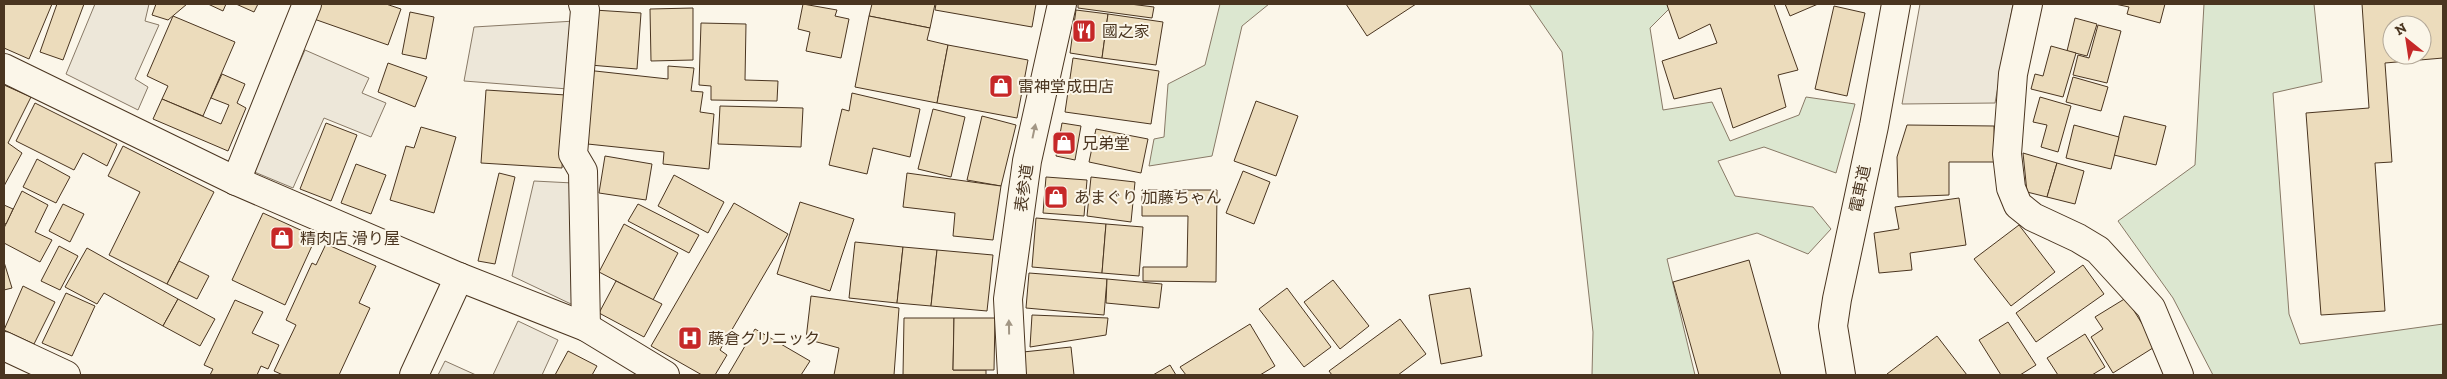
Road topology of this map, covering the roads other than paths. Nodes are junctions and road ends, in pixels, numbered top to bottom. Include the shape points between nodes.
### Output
1 (307, 4) edge
2 (583, 4) edge
3 (1062, 4) edge
4 (1896, 4) edge
5 (2028, 4) edge
6 (4, 68) edge
7 (236, 181) junction
8 (459, 277) junction
9 (586, 328) junction
10 (4, 346) edge
11 (66, 375) edge
12 (414, 375) edge
13 (665, 375) edge
14 (1012, 375) edge
15 (1841, 375) edge
16 (2179, 375) edge

1 - 7 street
2 - 9 street via 573,154 583,171
14 -> 3 street, 表参道 via 1008,299 1027,161
4 - 15 street, 電車道 via 1837,299 1833,326
5 - 16 street via 2013,74 2007,154 2011,188 2018,205 2033,217 2098,250 2151,308
6 - 7 street
7 - 8 street
8 - 9 street
8 - 12 street
9 - 13 street
10 - 11 street

